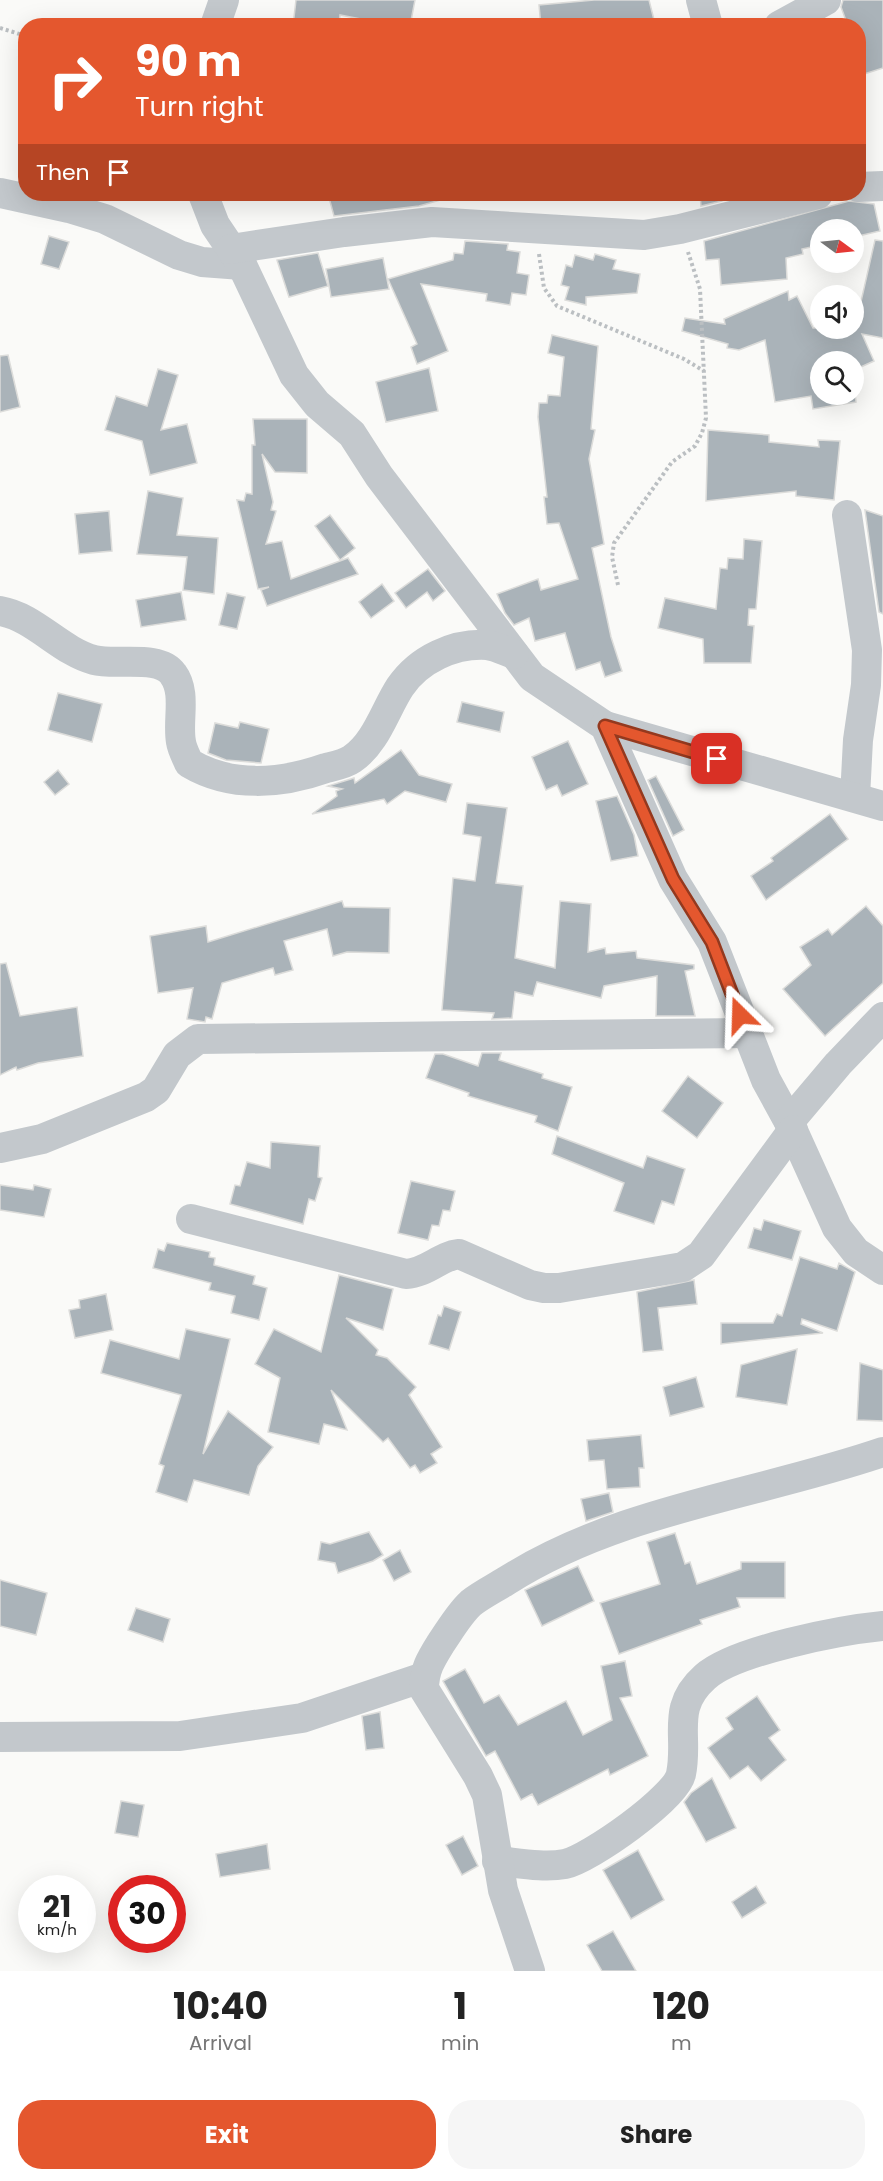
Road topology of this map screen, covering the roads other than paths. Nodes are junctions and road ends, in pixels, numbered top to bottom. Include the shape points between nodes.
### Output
1 (224, 0) edge
2 (701, 0) edge
3 (826, 0) edge
4 (218, 18) edge
5 (706, 18) edge
6 (793, 18) edge
7 (883, 186) edge
8 (866, 187) edge
9 (0, 193) edge
10 (18, 197) edge
11 (37, 201) edge
12 (206, 201) edge
13 (790, 201) edge
14 (237, 257) junction
15 (847, 514) dead end
16 (0, 611) edge
17 (514, 654) junction
18 (605, 726) junction
19 (869, 801) edge
20 (883, 1017) edge
21 (747, 1033) junction
22 (791, 1126) junction
23 (0, 1148) edge
24 (191, 1219) dead end
25 (883, 1270) edge
26 (883, 1452) edge
27 (883, 1626) edge
28 (424, 1677) junction
29 (0, 1737) edge
30 (497, 1861) junction
31 (530, 1971) edge

1 - 4 street
2 - 5 street
3 - 6 street
7 - 8 street
9 - 10 street
11 - 14 street via 105,219 202,262
12 - 14 street via 215,225
13 - 14 street via 644,235 432,222 344,232
14 - 17 street via 294,375 317,404 352,434 379,476
15 - 19 street via 867,650 858,740
16 - 17 street via 90,659 111,664 152,662 165,666 180,688 181,742 189,763 226,779 270,781 300,777 351,760 369,742 401,686 416,668 466,645 490,645
17 - 18 street via 532,677
18 - 19 street
18 - 21 street via 673,879 712,942
20 - 22 street via 838,1064
21 - 22 street
21 - 23 street via 198,1039 177,1055 156,1090 146,1097 42,1138
22 - 24 street via 701,1255 683,1267 559,1288 530,1285 459,1254 423,1272 406,1274
22 - 25 street via 837,1228 856,1252
26 - 28 street via 618,1529 538,1561 471,1604 450,1629
27 - 30 street via 760,1652 730,1661 705,1676 683,1708 683,1763 681,1777 671,1793 645,1815 571,1862 551,1865
28 - 29 street via 302,1718 180,1736
28 - 30 street via 427,1698 487,1795
30 - 31 street

